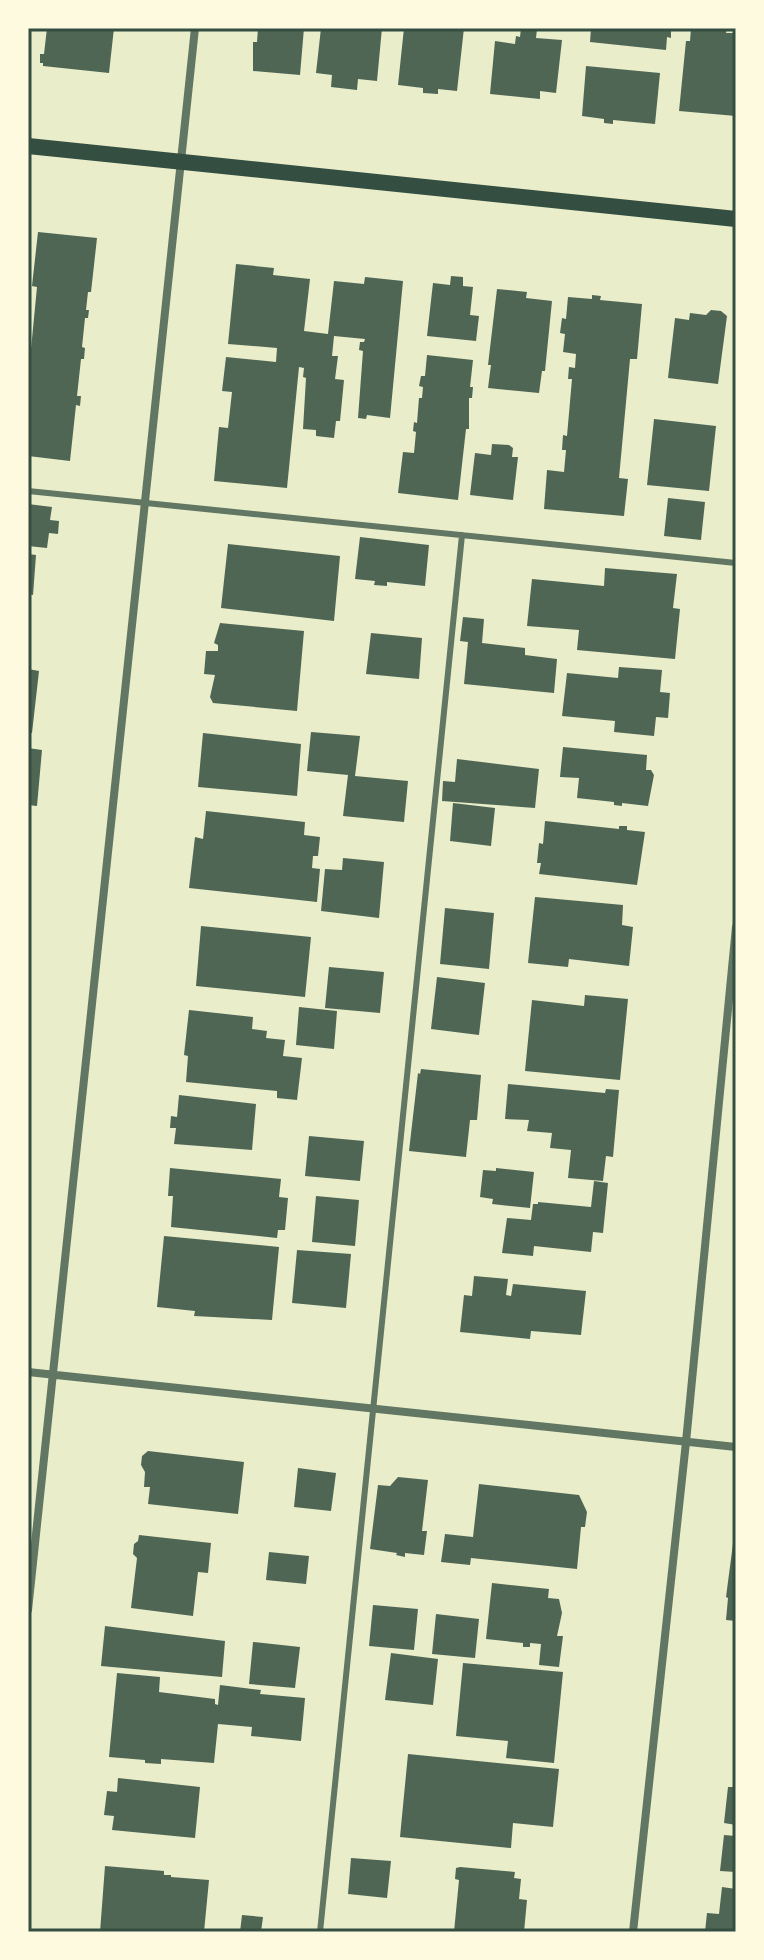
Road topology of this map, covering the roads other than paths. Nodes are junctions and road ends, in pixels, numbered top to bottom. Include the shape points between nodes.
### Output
1 (195, 28) edge
2 (28, 146) edge
3 (181, 163) junction
4 (736, 219) edge
5 (28, 491) edge
6 (145, 503) junction
7 (462, 535) junction
8 (736, 563) edge
9 (736, 927) edge
10 (28, 1372) edge
11 (53, 1374) junction
12 (374, 1409) junction
13 (686, 1442) junction
14 (736, 1447) edge
15 (28, 1610) edge
16 (320, 1932) edge
17 (633, 1932) edge

1 - 3 street
2 - 3 main road
3 - 4 main road
3 - 6 street
5 - 6 lane
6 - 7 lane
6 - 11 street
7 - 8 lane
7 - 12 lane
9 - 13 street
10 - 11 street
11 - 12 street
11 - 15 street
12 - 13 street
12 - 16 lane
13 - 14 street
13 - 17 street

